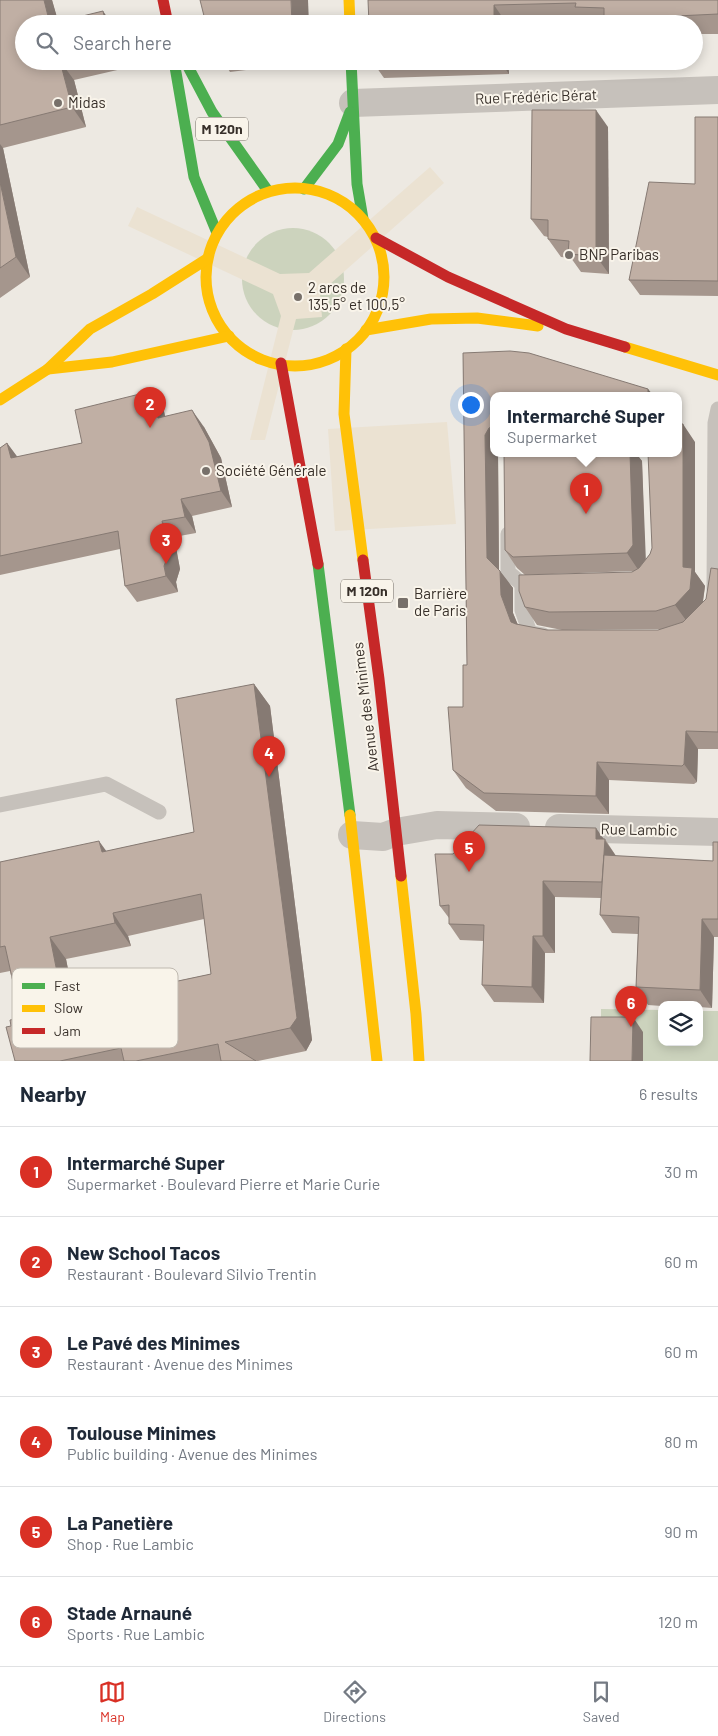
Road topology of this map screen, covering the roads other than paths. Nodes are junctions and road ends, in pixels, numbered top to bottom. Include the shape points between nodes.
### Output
1 (163, 0) edge
2 (349, 0) edge
3 (167, 15) edge
4 (350, 15) edge
5 (176, 70) edge
6 (188, 70) edge
7 (351, 70) edge
8 (718, 90) edge
9 (353, 103) junction
10 (304, 189) junction
11 (268, 191) junction
12 (363, 219) junction
13 (218, 233) junction
14 (376, 238) junction
15 (207, 259) junction
16 (566, 329) junction
17 (366, 330) junction
18 (229, 336) junction
19 (346, 349) junction
20 (281, 364) junction
21 (48, 369) junction
22 (718, 375) edge
23 (0, 400) edge
24 (718, 408) edge
25 (508, 516) edge
26 (550, 583) edge
27 (522, 584) junction
28 (712, 603) edge
29 (561, 639) edge
30 (0, 805) edge
31 (159, 812) dead end
32 (396, 832) junction
33 (718, 832) edge
34 (352, 835) junction
35 (376, 1061) edge
36 (419, 1061) edge

1 - 3 main road
2 - 4 main road
5 - 13 main road, M 120n via 194,177
6 - 11 main road, M 120n via 219,124
7 - 9 main road
8 - 9 street, Rue Frédéric Bérat
9 - 10 main road via 338,144
9 - 12 main road via 357,184
10 - 11 main road
10 - 12 main road via 328,195
11 - 13 main road via 231,215
12 - 14 main road
13 - 15 main road
14 - 16 main road via 448,277
14 - 17 main road via 384,283 378,308
15 - 18 main road via 208,298 216,318
15 - 21 main road via 90,329
16 - 17 main road via 478,318 431,319
16 - 22 main road
17 - 19 main road
18 - 20 main road via 257,357
18 - 21 main road via 112,362
19 - 20 main road via 323,360 299,365
19 - 32 main road, Avenue des Minimes / M 120n via 344,414
20 - 34 main road, Avenue des Minimes / M 120n via 321,580
21 - 23 main road
24 - 28 lane via 715,423
25 - 27 lane via 508,572
26 - 27 lane
27 - 29 lane via 522,610 530,633
30 - 31 lane via 106,784
32 - 33 street, Rue Lambic via 437,826
32 - 34 street, Rue Lambic via 383,837
32 - 36 main road, Avenue des Minimes / M 120n
34 - 35 main road, Avenue des Minimes / M 120n

